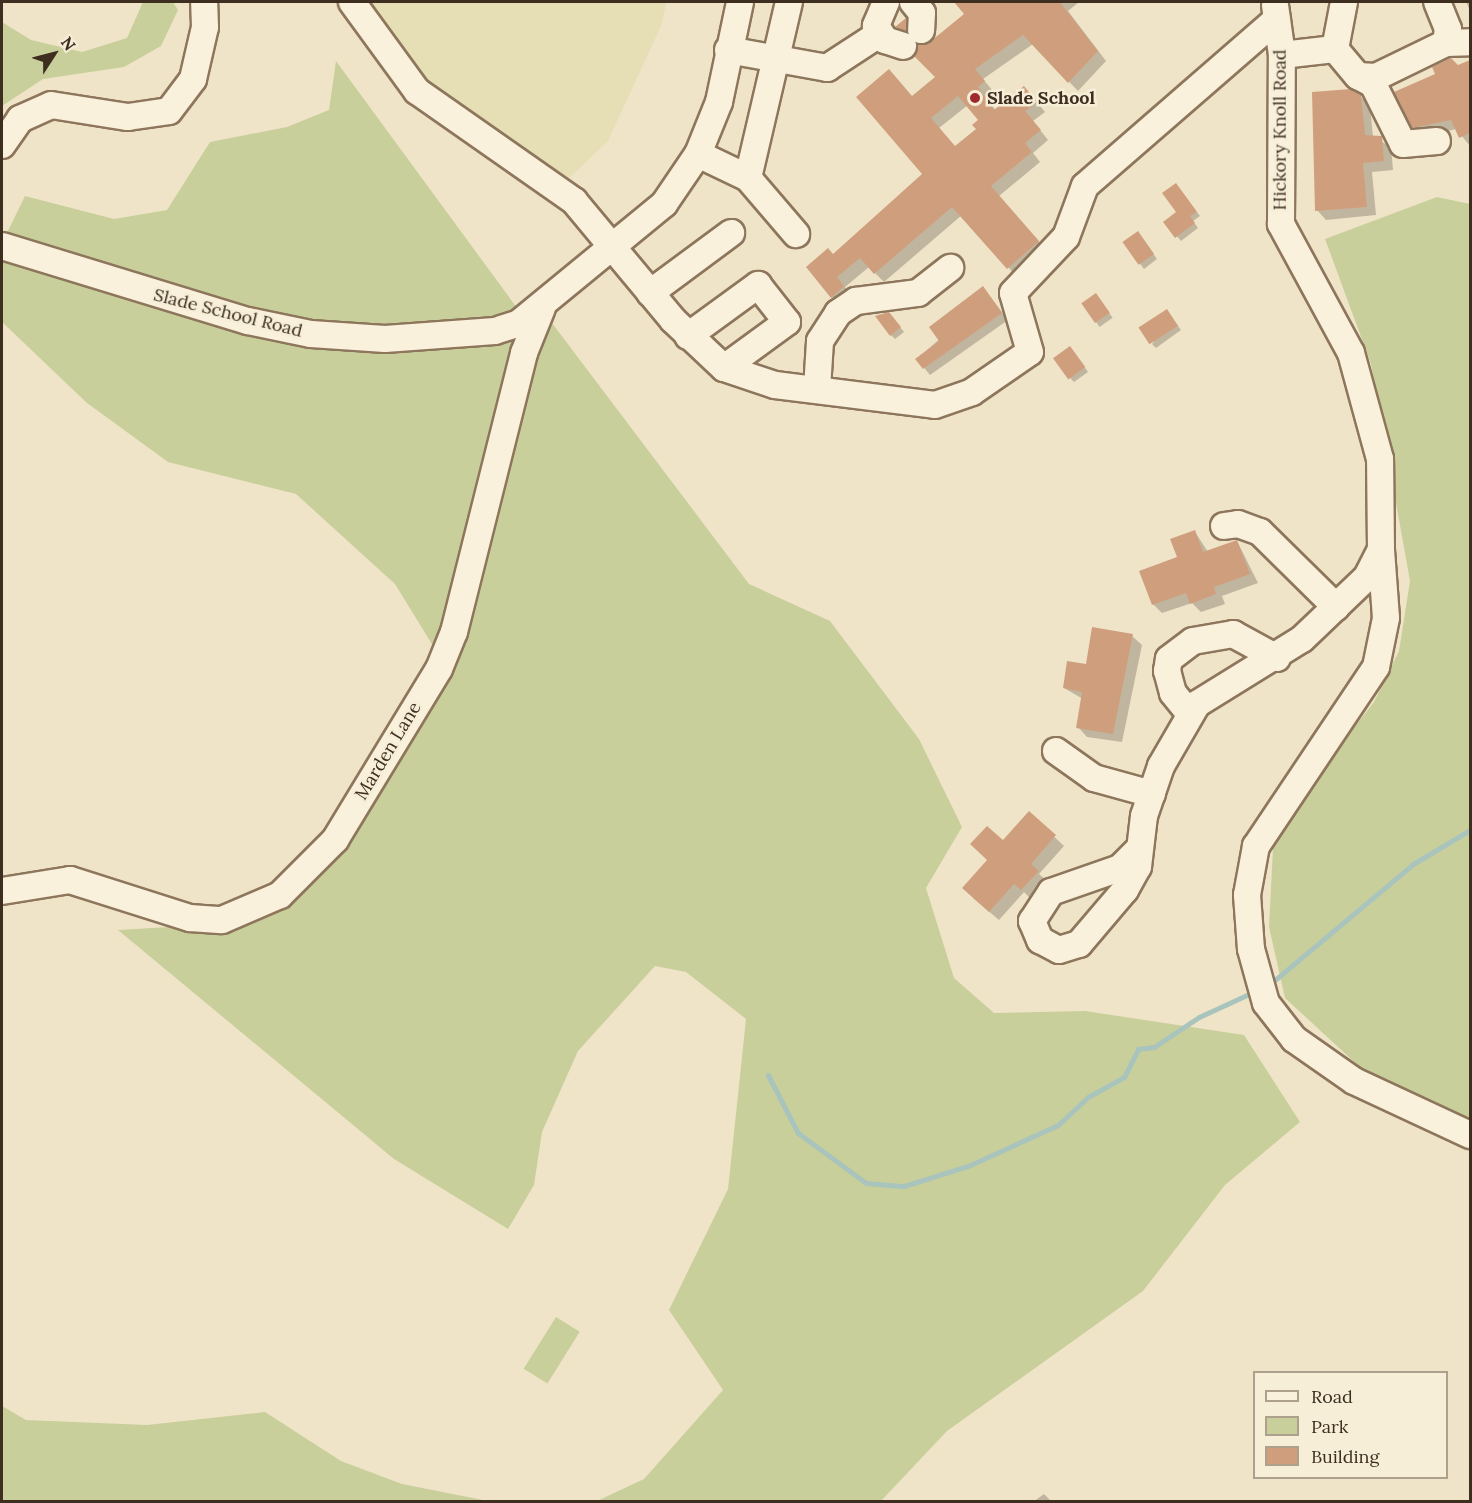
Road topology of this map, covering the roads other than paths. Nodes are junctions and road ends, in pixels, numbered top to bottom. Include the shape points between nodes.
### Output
1 (204, 2) edge
2 (352, 2) edge
3 (740, 2) edge
4 (789, 2) edge
5 (886, 2) edge
6 (914, 2) edge
7 (1344, 2) edge
8 (1437, 2) edge
9 (1276, 10) edge
10 (879, 34) junction
11 (1458, 43) edge
12 (1335, 49) junction
13 (728, 50) junction
14 (1282, 55) junction
15 (777, 62) junction
16 (1358, 76) junction
17 (1437, 141) dead end
18 (2, 145) edge
19 (698, 154) junction
20 (748, 178) junction
21 (731, 232) dead end
22 (796, 234) dead end
23 (2, 246) edge
24 (614, 250) junction
25 (950, 268) dead end
26 (650, 293) junction
27 (542, 308) junction
28 (688, 336) junction
29 (724, 368) junction
30 (817, 389) junction
31 (1224, 525) dead end
32 (1381, 550) junction
33 (1336, 608) junction
34 (1277, 658) junction
35 (1190, 714) junction
36 (1056, 751) dead end
37 (1152, 794) junction
38 (1138, 850) dead end
39 (2, 891) edge
40 (1470, 1135) edge

1 - 18 street via 205,27 193,79 169,111 128,117 51,105 20,119
2 - 24 street via 417,91 471,133 540,173 574,201
3 - 13 street, Slade School Road
4 - 15 street
5 - 10 street via 876,18
6 - 10 street via 922,13 912,38
7 - 12 street via 1338,13
8 - 11 street
9 - 14 street, Hickory Knoll Road
9 - 30 street via 1085,186 1066,237 1013,293 1030,352 948,403 919,404
10 - 15 street via 827,68
11 - 16 street via 1376,77
12 - 14 street
12 - 16 street
13 - 15 street
13 - 19 street, Slade School Road via 719,102
14 - 32 street, Hickory Knoll Road via 1281,224 1351,353 1380,459
15 - 20 street
16 - 17 street via 1373,84 1403,144
19 - 20 street
19 - 24 street, Slade School Road via 664,204
20 - 22 street
21 - 26 street
23 - 27 street, Slade School Road via 248,321 311,334 385,339 495,331
24 - 26 street
24 - 27 street, Slade School Road
25 - 30 street via 918,293 856,301 838,313 820,341
26 - 28 street
27 - 39 street, Marden Lane via 524,353 454,632 438,669 334,840 280,895 222,920 190,918 70,880
28 - 29 street
28 - 29 street via 758,285 787,322
29 - 30 street via 775,385
31 - 33 street via 1238,524 1260,532
32 - 33 street via 1375,567
32 - 40 street via 1386,618 1376,667 1256,846 1247,895 1251,949 1266,1003 1294,1039 1354,1081
33 - 34 street
34 - 35 street via 1210,693
34 - 35 street via 1233,634 1193,641 1169,659 1167,671 1173,693
35 - 37 street
36 - 37 street via 1094,778
37 - 38 street

